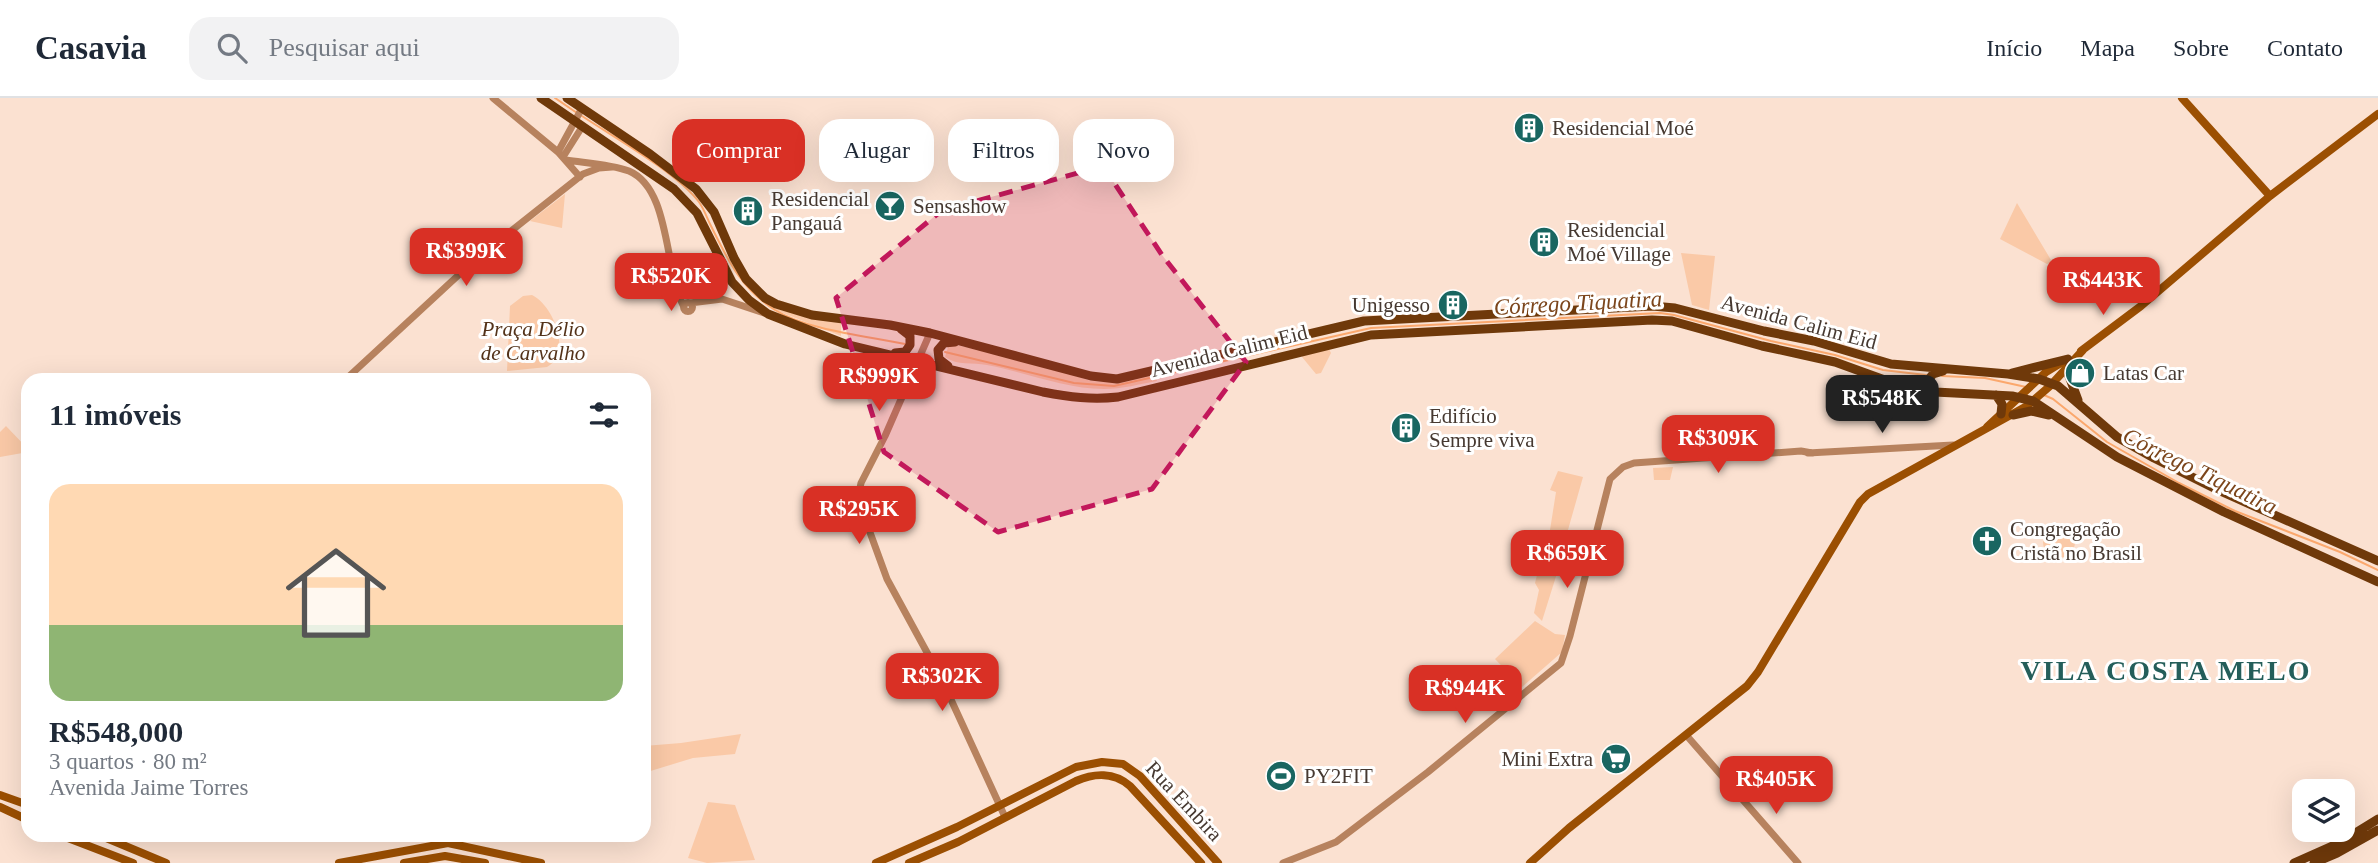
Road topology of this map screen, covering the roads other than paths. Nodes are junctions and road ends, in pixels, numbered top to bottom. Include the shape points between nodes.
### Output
1 (493, 98) edge
2 (541, 98) edge
3 (567, 98) edge
4 (2182, 98) edge
5 (2378, 114) edge
6 (579, 117) junction
7 (563, 156) junction
8 (612, 167) junction
9 (580, 177) junction
10 (2270, 196) junction
11 (733, 282) junction
12 (722, 299) junction
13 (768, 314) junction
14 (1709, 324) junction
15 (890, 325) junction
16 (930, 333) junction
17 (971, 344) junction
18 (880, 352) junction
19 (918, 362) junction
20 (2069, 362) junction
21 (1948, 369) junction
22 (957, 371) junction
23 (353, 373) edge
24 (2009, 374) junction
25 (2038, 379) junction
26 (2051, 385) junction
27 (1933, 390) junction
28 (1996, 395) junction
29 (2020, 397) junction
30 (2034, 401) junction
31 (2079, 402) junction
32 (2001, 414) junction
33 (2013, 415) junction
34 (2062, 419) junction
35 (2102, 426) junction
36 (1987, 427) junction
37 (2091, 438) junction
38 (1953, 445) junction
39 (2290, 531) junction
40 (2378, 561) edge
41 (2378, 582) edge
42 (1687, 736) junction
43 (0, 795) edge
44 (21, 802) edge
45 (1000, 805) junction
46 (0, 807) edge
47 (21, 817) edge
48 (1006, 817) junction
49 (2378, 820) edge
50 (2378, 830) edge
51 (78, 842) edge
52 (116, 842) edge
53 (133, 863) edge
54 (166, 863) edge
55 (339, 863) edge
56 (404, 863) edge
57 (485, 863) edge
58 (541, 863) edge
59 (876, 863) edge
60 (909, 863) edge
61 (1201, 863) edge
62 (1218, 863) edge
63 (1283, 863) edge
64 (1531, 863) edge
65 (1798, 863) edge
66 (2294, 863) edge
67 (2314, 863) edge

1 - 7 street
2 - 6 main road, Avenida Calim Eid
3 - 6 main road, Avenida Calim Eid
4 - 10 main road
5 - 10 main road
6 - 7 street
6 - 11 main road, Avenida Calim Eid via 686,200
6 - 15 main road, Avenida Calim Eid via 640,147 696,189 714,212 746,279 765,298 812,315
7 - 8 street
7 - 9 street
8 - 9 street
8 - 12 street via 632,172 651,189 678,293 689,305
9 - 23 street via 464,270
10 - 20 main road
11 - 12 street
11 - 13 main road, Avenida Calim Eid
12 - 13 street
13 - 18 main road, Avenida Calim Eid
14 - 17 main road, Avenida Calim Eid via 1675,308 1652,306 1387,319 1341,325 1109,379
14 - 21 main road, Avenida Calim Eid via 1814,341 1891,364
14 - 22 main road, Avenida Calim Eid via 1652,320 1371,335 1099,398 1068,397
14 - 27 main road, Avenida Calim Eid via 1904,387
15 - 16 main road, Avenida Calim Eid
15 - 18 main road via 907,333 910,345 902,353
16 - 17 main road, Avenida Calim Eid
16 - 19 street
17 - 22 main road via 946,343 938,349 940,361
18 - 19 main road, Avenida Calim Eid
19 - 22 main road, Avenida Calim Eid
19 - 45 street via 859,488 860,505 887,579 942,680
20 - 24 main road
20 - 25 main road
20 - 26 main road
20 - 31 main road
21 - 24 main road, Avenida Calim Eid
21 - 27 main road via 1928,379
24 - 25 main road, Avenida Calim Eid
25 - 26 main road, Avenida Calim Eid
25 - 29 main road
26 - 30 main road
26 - 31 main road, Avenida Calim Eid
27 - 28 main road, Avenida Calim Eid
28 - 29 main road, Avenida Calim Eid
28 - 32 main road via 2002,404
29 - 30 main road, Avenida Calim Eid
29 - 32 main road
30 - 33 main road
30 - 34 main road, Avenida Calim Eid
31 - 35 main road, Avenida Calim Eid
32 - 36 main road
33 - 34 main road via 2038,412
33 - 36 main road
34 - 37 main road, Avenida Calim Eid
35 - 37 main road
35 - 39 main road, Avenida Calim Eid
36 - 38 main road
37 - 39 main road, Avenida Calim Eid via 2116,457 2200,500
38 - 42 main road via 1864,498 1753,679
38 - 63 street via 1801,451 1623,467 1610,479 1560,663 1336,842
39 - 40 main road
39 - 41 main road
42 - 64 main road
42 - 65 street
43 - 44 main road
45 - 48 street
45 - 59 main road
45 - 62 main road, Rua Embira via 1076,767 1123,764 1140,776
46 - 47 main road
48 - 60 main road
48 - 61 main road, Rua Embira via 1086,777 1106,775 1135,791
49 - 66 main road
50 - 67 main road
51 - 53 main road
52 - 54 main road
55 - 58 main road via 448,843
56 - 57 main road via 445,856

